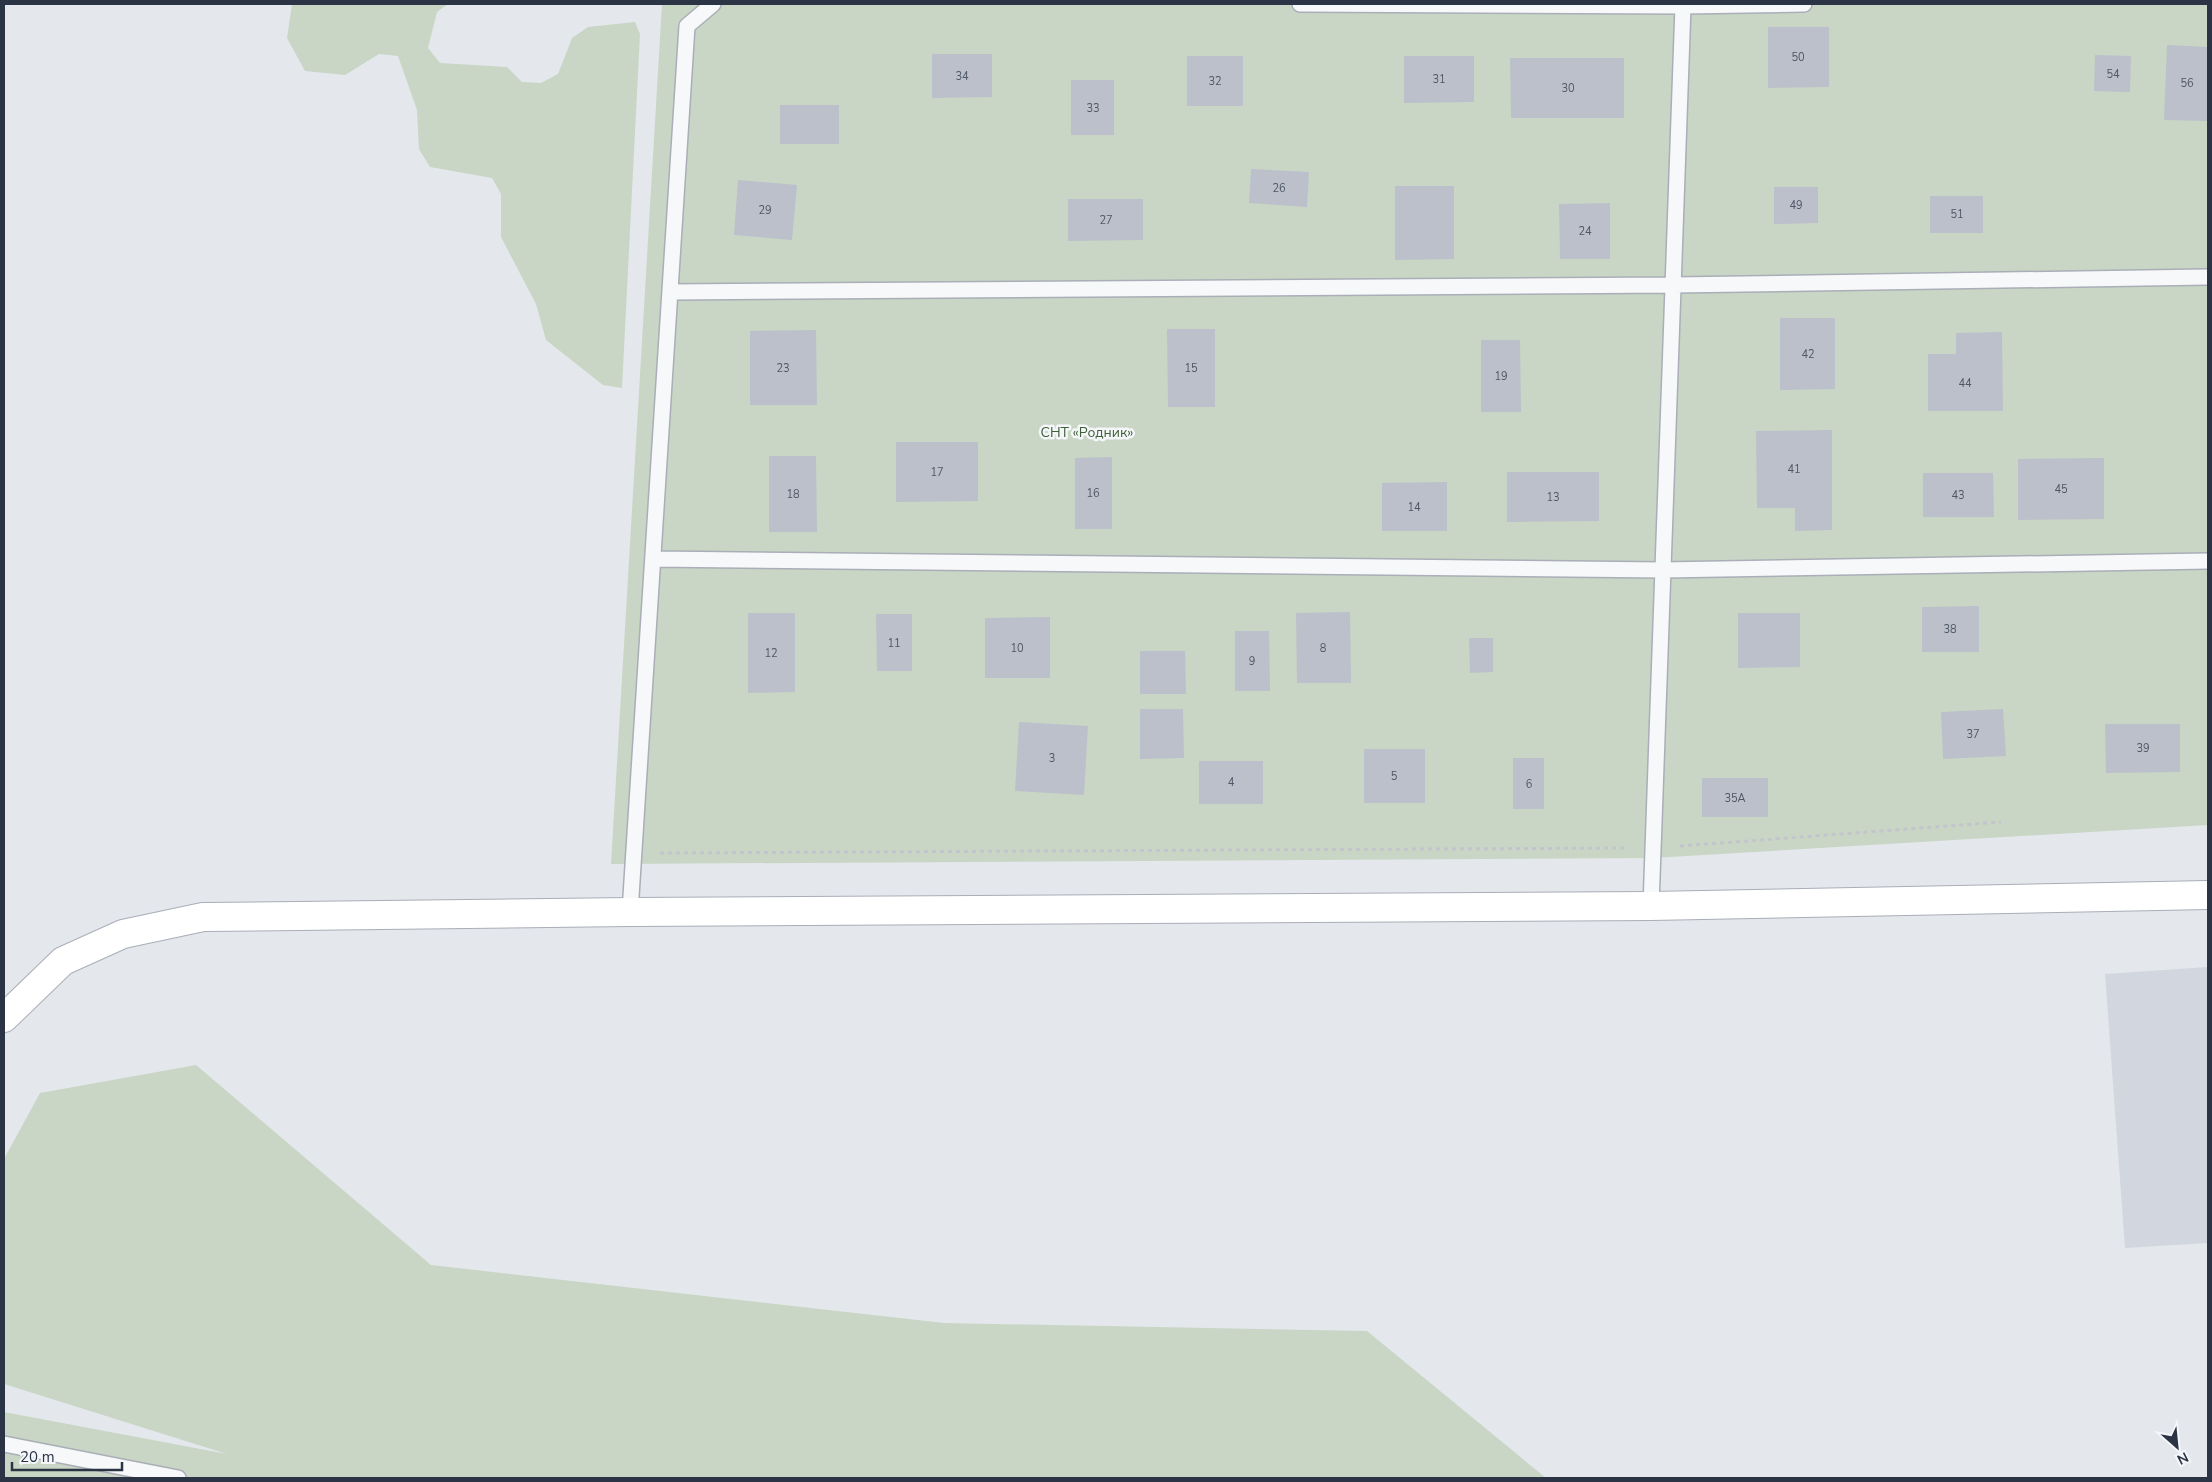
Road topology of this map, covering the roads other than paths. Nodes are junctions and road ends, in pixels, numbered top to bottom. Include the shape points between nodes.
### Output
1 (713, 4) edge
2 (1300, 4) edge
3 (1804, 4) edge
4 (1682, 6) junction
5 (2208, 277) edge
6 (1673, 285) junction
7 (671, 292) junction
8 (653, 559) junction
9 (2208, 561) edge
10 (1663, 570) junction
11 (2208, 895) edge
12 (1651, 906) junction
13 (630, 912) junction
14 (4, 1018) edge
15 (4, 1444) edge
16 (178, 1478) edge

1 - 7 lane via 688,26
2 - 4 lane
3 - 4 lane
4 - 6 lane
5 - 6 lane
6 - 7 lane
6 - 10 lane
7 - 8 lane
8 - 10 lane
8 - 13 lane
9 - 10 lane
10 - 12 lane
11 - 12 street
12 - 13 street
13 - 14 street via 203,917 123,934 63,961
15 - 16 lane

